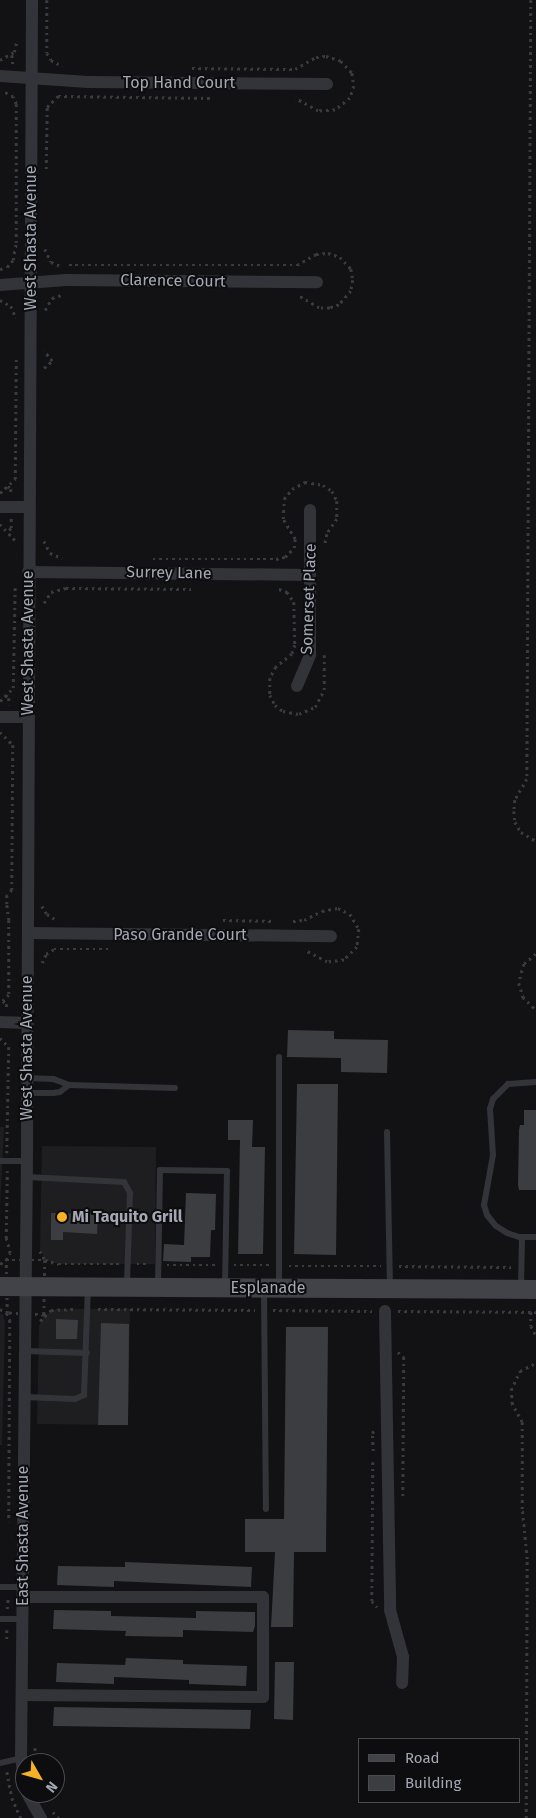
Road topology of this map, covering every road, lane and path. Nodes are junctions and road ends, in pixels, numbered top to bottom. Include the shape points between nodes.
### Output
1 (32, 0) edge
2 (47, 0) edge
3 (531, 0) edge
4 (17, 33) dead end
5 (0, 60) edge
6 (71, 67) dead end
7 (191, 68) dead end
8 (0, 76) edge
9 (31, 78) junction
10 (327, 84) dead end
11 (0, 91) edge
12 (211, 98) dead end
13 (292, 98) dead end
14 (46, 171) dead end
15 (45, 244) dead end
16 (0, 269) edge
17 (317, 282) dead end
18 (30, 283) junction
19 (0, 285) edge
20 (68, 294) dead end
21 (293, 294) dead end
22 (0, 300) edge
23 (45, 316) dead end
24 (16, 327) dead end
25 (44, 342) dead end
26 (16, 356) dead end
27 (44, 368) dead end
28 (0, 493) edge
29 (0, 507) edge
30 (29, 507) junction
31 (310, 510) dead end
32 (0, 524) edge
33 (44, 537) dead end
34 (15, 548) dead end
35 (325, 552) dead end
36 (64, 558) dead end
37 (145, 558) dead end
38 (28, 572) junction
39 (310, 575) junction
40 (15, 578) dead end
41 (197, 589) dead end
42 (273, 589) dead end
43 (43, 610) dead end
44 (324, 646) dead end
45 (297, 686) dead end
46 (0, 701) edge
47 (0, 717) edge
48 (28, 717) junction
49 (0, 732) edge
50 (536, 841) edge
51 (42, 904) dead end
52 (58, 919) dead end
53 (222, 920) dead end
54 (282, 921) dead end
55 (290, 921) dead end
56 (28, 933) junction
57 (331, 936) dead end
58 (116, 949) dead end
59 (300, 949) dead end
60 (536, 954) edge
61 (41, 968) dead end
62 (0, 1004) edge
63 (536, 1010) edge
64 (0, 1022) edge
65 (28, 1023) junction
66 (279, 1057) dead end
67 (27, 1078) junction
68 (536, 1082) edge
69 (69, 1085) junction
70 (175, 1088) dead end
71 (27, 1093) junction
72 (387, 1132) dead end
73 (0, 1161) edge
74 (27, 1161) junction
75 (27, 1177) junction
76 (522, 1237) junction
77 (536, 1237) edge
78 (40, 1244) dead end
79 (127, 1264) junction
80 (158, 1264) junction
81 (225, 1265) junction
82 (279, 1266) junction
83 (389, 1266) junction
84 (521, 1267) junction
85 (0, 1286) edge
86 (26, 1286) junction
87 (88, 1287) junction
88 (127, 1288) junction
89 (158, 1288) junction
90 (225, 1288) junction
91 (271, 1288) junction
92 (390, 1289) junction
93 (529, 1289) edge
94 (88, 1309) junction
95 (264, 1310) junction
96 (385, 1311) junction
97 (531, 1312) junction
98 (536, 1312) edge
99 (38, 1326) dead end
100 (536, 1335) edge
101 (25, 1351) junction
102 (87, 1352) junction
103 (404, 1357) dead end
104 (536, 1363) edge
105 (24, 1397) junction
106 (377, 1427) dead end
107 (373, 1452) dead end
108 (373, 1461) dead end
109 (403, 1503) dead end
110 (266, 1509) dead end
111 (0, 1587) edge
112 (23, 1592) junction
113 (381, 1613) dead end
114 (0, 1619) edge
115 (23, 1619) junction
116 (402, 1683) dead end
117 (22, 1695) junction
118 (21, 1753) edge
119 (15, 1759) edge
120 (0, 1763) edge
121 (33, 1803) edge
122 (41, 1818) edge
123 (526, 1818) edge

1 - 9 street, West Shasta Avenue
2 - 6 path via 47,53 58,65
3 - 50 path via 527,779 515,800 514,811 522,832
4 - 5 path via 14,52
7 - 13 path via 295,69 326,56 342,60 352,73 353,92 346,103 335,110 318,111 302,100
8 - 9 street, Top Hand Court
9 - 10 street, Top Hand Court via 88,82
9 - 18 street, West Shasta Avenue
11 - 16 path via 13,97 17,108 15,254 11,264
12 - 14 path via 58,96 47,107
15 - 21 path via 48,259 60,266 297,265 316,254 328,253 340,257 351,269 351,291 335,306 319,308
17 - 18 street, Clarence Court via 66,280
18 - 19 street, Clarence Court
18 - 30 street, West Shasta Avenue
20 - 23 path via 52,298 46,306
22 - 24 path via 14,310
25 - 27 path via 44,351 52,361
26 - 28 path via 15,478
29 - 30 street
30 - 38 street, West Shasta Avenue
31 - 39 street, Somerset Place
32 - 34 path via 16,538
33 - 36 path via 50,553
35 - 37 path via 325,538 337,519 338,506 328,488 312,482 298,485 284,499 284,518 295,539 292,552 285,557
38 - 39 street, Surrey Lane
38 - 48 street, West Shasta Avenue
39 - 45 street, Somerset Place via 310,655
40 - 46 path via 13,688
41 - 43 path via 59,589 47,596
42 - 44 path via 287,592 295,607 294,650 276,668 268,684 270,695 279,708 299,714 310,711 320,702 324,690
47 - 48 street
48 - 56 street, West Shasta Avenue
49 - 62 path via 14,745 12,890 7,895 9,995
51 - 52 path via 47,914
53 - 54 path
55 - 59 path via 304,920 338,908 350,914 359,929 357,947 344,960 327,962
56 - 57 street, Paso Grande Court
56 - 65 street, West Shasta Avenue
58 - 61 path via 54,949 44,958
60 - 63 path via 524,964 519,983 523,997
64 - 65 street
65 - 67 street, West Shasta Avenue
66 - 82 lane
67 - 69 lane via 53,1079
67 - 71 street, West Shasta Avenue
68 - 76 lane via 508,1084 493,1099 490,1109 493,1155 484,1205 496,1226
69 - 70 lane
69 - 71 lane via 60,1092
71 - 74 street, West Shasta Avenue
72 - 83 lane
73 - 74 lane
74 - 75 street, West Shasta Avenue
75 - 79 lane via 124,1182 130,1193
75 - 86 street, West Shasta Avenue
76 - 77 lane
76 - 84 lane
78 - 79 path via 44,1257 53,1264
79 - 80 path
79 - 88 lane
80 - 81 path
80 - 81 lane via 160,1170 227,1171
80 - 89 lane
81 - 82 path
81 - 90 lane
82 - 83 path
82 - 91 lane
83 - 84 path
83 - 92 lane
84 - 93 lane
85 - 86 main road, Esplanade
86 - 87 main road, Esplanade
86 - 101 street, East Shasta Avenue
87 - 88 main road, Esplanade
87 - 94 lane
88 - 89 main road, Esplanade
89 - 90 main road, Esplanade
90 - 91 main road, Esplanade
91 - 92 main road, Esplanade
91 - 95 lane
92 - 93 main road, Esplanade
94 - 95 path
94 - 99 path via 51,1310 42,1317
94 - 102 lane
95 - 96 path
95 - 110 lane
96 - 97 path
96 - 116 street via 390,1610 403,1657
97 - 98 path
97 - 100 path via 531,1326
101 - 102 lane
101 - 105 street, East Shasta Avenue
102 - 105 lane via 85,1389 80,1398
103 - 109 path
104 - 123 path via 520,1370 511,1390 512,1404 522,1422 522,1509 527,1559
105 - 112 street, East Shasta Avenue
106 - 107 path via 372,1433
108 - 113 path via 372,1601
111 - 112 lane
112 - 115 street, East Shasta Avenue
112 - 117 street via 263,1597 263,1696
114 - 115 lane
115 - 117 street, East Shasta Avenue
117 - 118 street, East Shasta Avenue
119 - 120 lane
121 - 122 street

